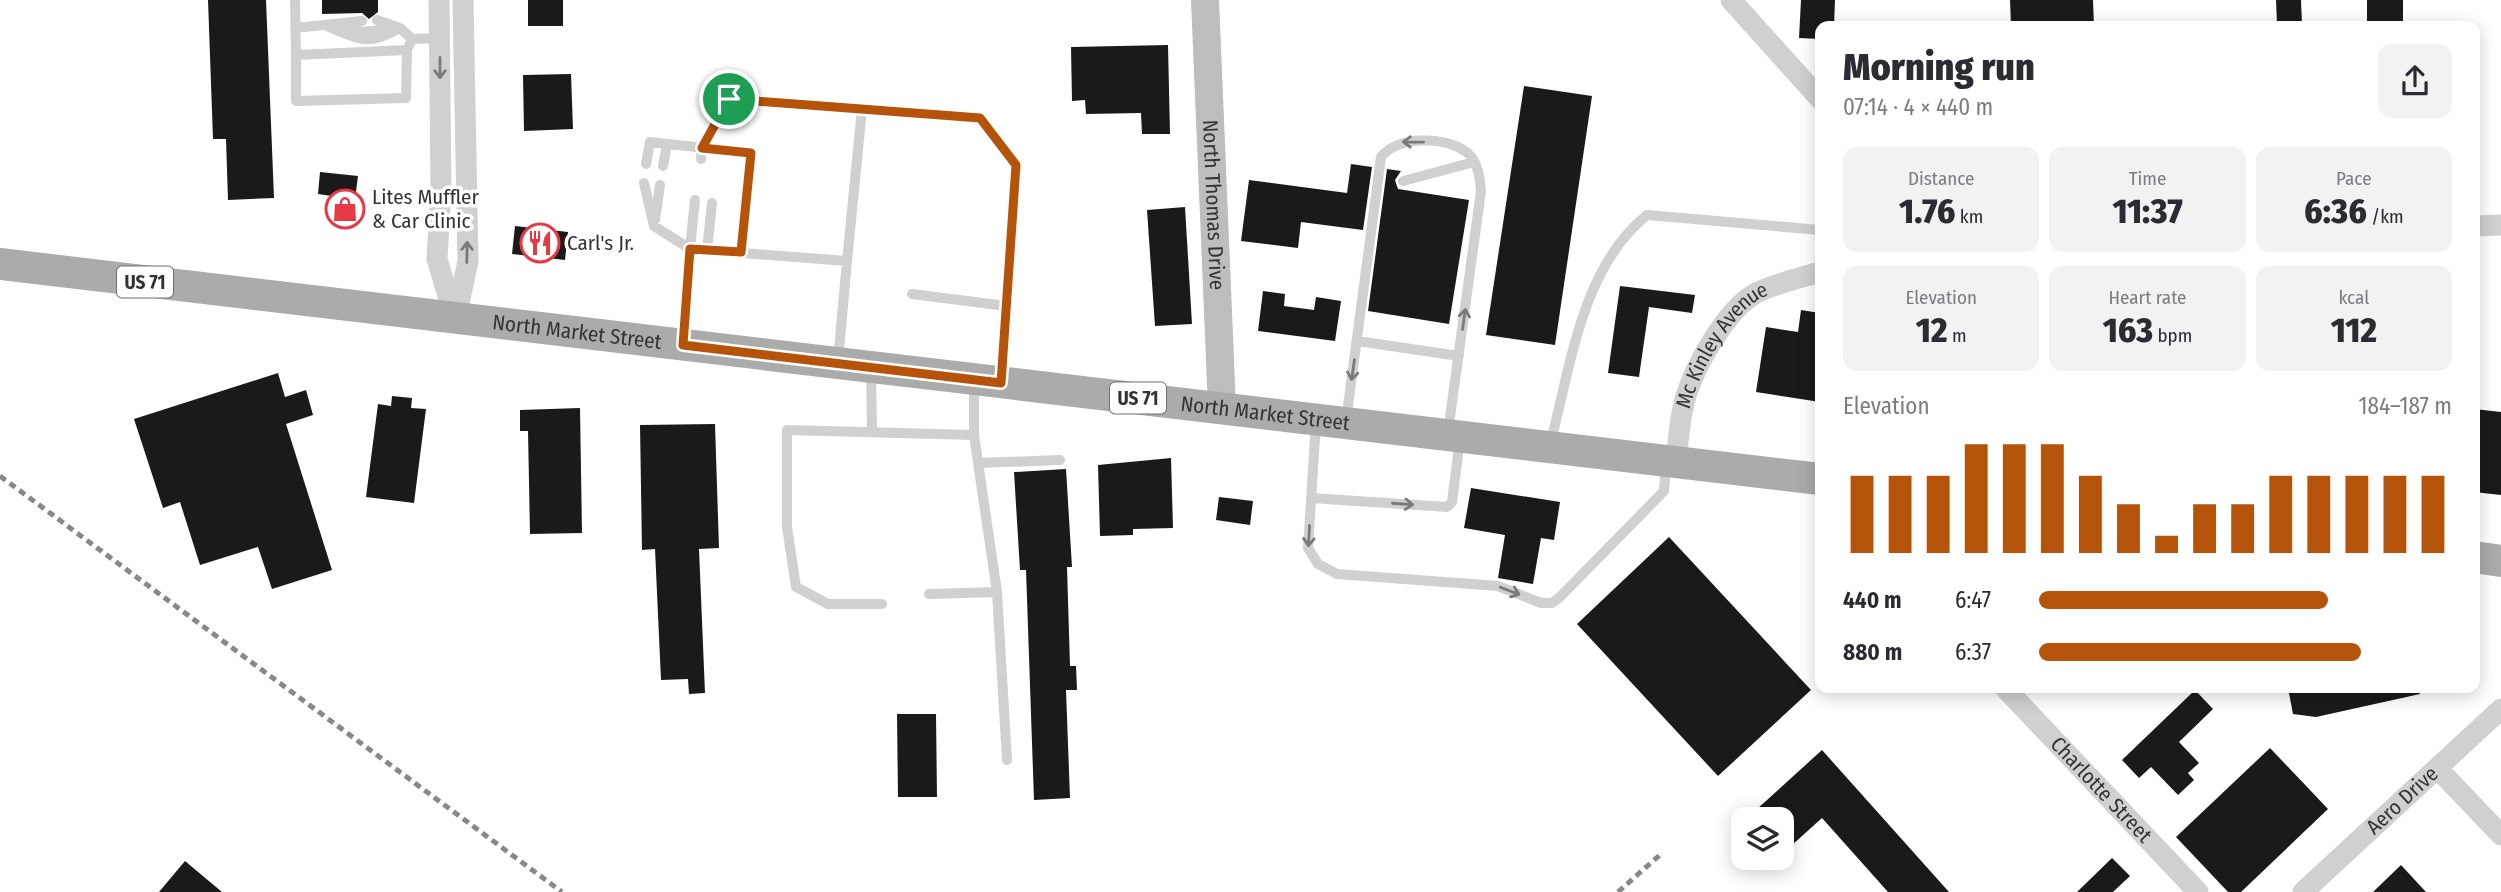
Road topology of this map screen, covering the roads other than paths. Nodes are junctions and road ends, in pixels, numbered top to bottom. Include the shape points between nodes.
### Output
1 (295, 0) edge
2 (439, 0) edge
3 (463, 0) edge
4 (1205, 0) edge
5 (1731, 0) edge
6 (377, 20) dead end
7 (362, 21) dead end
8 (329, 27) junction
9 (295, 28) junction
10 (400, 28) junction
11 (439, 38) junction
12 (464, 38) junction
13 (412, 39) junction
14 (407, 50) junction
15 (296, 55) junction
16 (1815, 93) edge
17 (862, 109) junction
18 (667, 144) junction
19 (701, 153) junction
20 (1474, 162) junction
21 (646, 164) dead end
22 (663, 166) dead end
23 (1403, 181) dead end
24 (644, 183) dead end
25 (660, 184) dead end
26 (695, 200) dead end
27 (712, 203) dead end
28 (2501, 225) edge
29 (654, 226) junction
30 (2480, 226) edge
31 (1815, 230) edge
32 (690, 249) junction
33 (707, 250) junction
34 (741, 252) junction
35 (847, 261) junction
36 (0, 264) edge
37 (1815, 274) edge
38 (912, 294) dead end
39 (1006, 306) junction
40 (456, 319) junction
41 (1357, 341) junction
42 (683, 345) junction
43 (1459, 356) junction
44 (837, 363) junction
45 (871, 368) junction
46 (988, 381) junction
47 (1222, 408) junction
48 (1331, 421) junction
49 (872, 432) junction
50 (974, 435) junction
51 (1454, 436) junction
52 (1549, 447) junction
53 (1060, 460) dead end
54 (1671, 461) junction
55 (979, 463) junction
56 (1815, 478) edge
57 (1311, 498) junction
58 (2480, 558) edge
59 (2501, 561) edge
60 (997, 592) junction
61 (929, 594) dead end
62 (882, 604) dead end
63 (2010, 693) edge
64 (2501, 709) edge
65 (1007, 760) dead end
66 (2438, 769) junction
67 (2501, 835) edge
68 (2198, 892) edge
69 (2303, 892) edge

1 - 9 lane
2 - 11 street
3 - 12 street
4 - 47 street, North Thomas Drive
5 - 16 street
6 - 10 lane
7 - 8 lane
8 - 9 lane
8 - 10 lane via 362,32
9 - 15 lane
10 - 13 lane
11 - 12 lane
11 - 13 lane
11 -> 40 street via 437,260
40 -> 12 street via 468,261
13 - 14 lane
14 - 15 lane
14 - 15 lane via 406,98 296,101
17 - 19 lane via 729,99
17 - 35 lane
17 - 39 lane via 980,118 1016,165
18 - 19 lane
18 - 21 lane via 650,142
18 - 22 lane
19 - 34 lane via 751,153
20 - 23 lane
20 -> 41 lane via 1465,151 1443,143 1401,142 1381,157
43 -> 20 lane via 1481,191
24 - 29 lane
25 - 29 lane
26 - 32 lane
27 - 33 lane
28 - 30 street
29 - 32 lane
31 - 52 lane via 1647,215 1640,220 1620,240 1588,300
32 - 33 lane
32 - 42 lane
33 - 34 lane
34 - 35 lane
35 - 44 lane
36 - 40 main road, North Market Street / US 71
37 - 54 street, Mc Kinley Avenue via 1757,293 1733,313 1691,385
38 - 39 lane
39 - 46 lane
40 - 42 main road, North Market Street / US 71
41 - 43 lane
41 -> 48 lane
42 - 44 main road, North Market Street / US 71
43 - 51 lane
44 - 45 main road, North Market Street / US 71
45 - 46 main road, North Market Street / US 71
45 - 49 lane
46 - 47 main road, North Market Street / US 71
46 - 50 lane
47 - 48 main road, North Market Street / US 71
48 - 51 main road, North Market Street / US 71
48 - 57 lane
49 - 50 lane
49 - 62 lane via 788,430 787,527 796,587 828,604
50 - 55 lane
51 - 52 main road, North Market Street / US 71
57 -> 51 lane via 1447,507 1452,502
52 - 54 main road, North Market Street / US 71
53 - 55 lane
54 - 56 main road, North Market Street / US 71
57 -> 54 lane via 1308,548 1318,564 1337,574 1498,586 1552,603 1664,491
55 - 60 lane
58 - 59 main road
60 - 61 lane
60 - 65 lane
63 - 68 street, Charlotte Street
64 - 66 street, Aero Drive
66 - 67 street
66 - 69 street, Aero Drive

